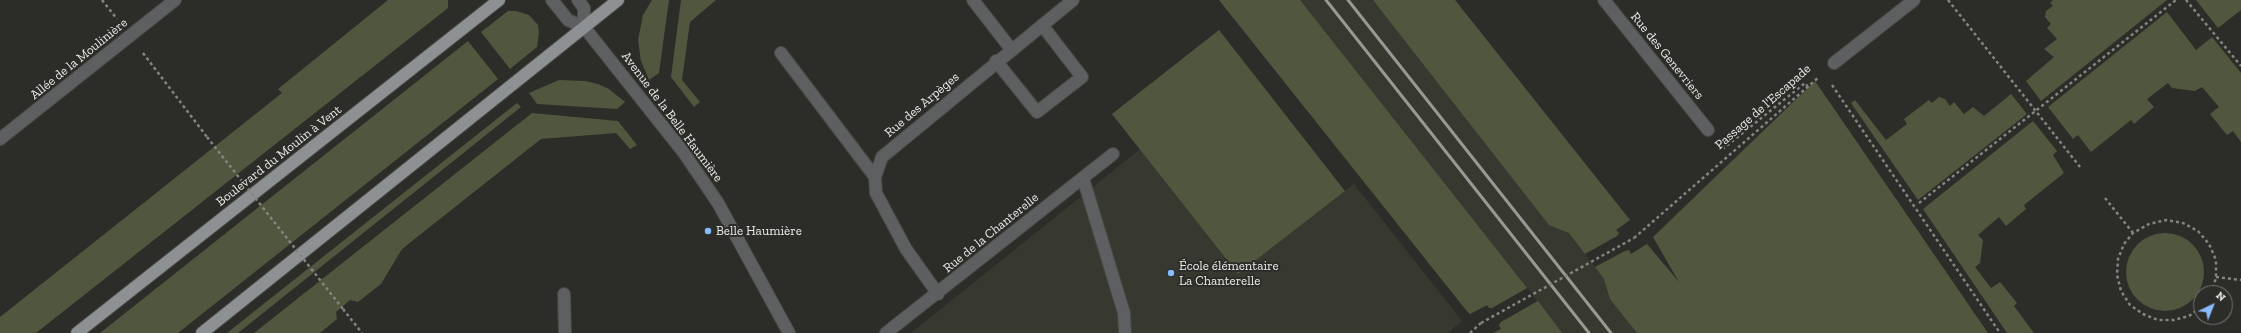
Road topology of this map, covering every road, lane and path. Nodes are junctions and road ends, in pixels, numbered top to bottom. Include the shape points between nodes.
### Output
1 (102, 0) edge
2 (175, 0) edge
3 (500, 0) edge
4 (552, 0) edge
5 (578, 0) edge
6 (618, 0) edge
7 (973, 0) edge
8 (1073, 0) edge
9 (1604, 0) edge
10 (1914, 0) edge
11 (1948, 0) edge
12 (2176, 0) edge
13 (2186, 0) edge
14 (1042, 25) junction
15 (584, 27) junction
16 (130, 36) junction
17 (1011, 49) junction
18 (781, 53) dead end
19 (996, 61) junction
20 (1834, 64) joint
21 (2241, 66) edge
22 (1824, 74) junction
23 (1808, 87) junction
24 (2037, 111) junction
25 (1708, 130) joint
26 (0, 140) edge
27 (1113, 154) dead end
28 (2080, 167) dead end
29 (875, 177) junction
30 (1083, 178) junction
31 (2105, 198) dead end
32 (1919, 203) dead end
33 (2133, 233) junction
34 (2216, 277) junction
35 (2241, 280) edge
36 (2214, 285) edge
37 (564, 294) dead end
38 (938, 294) junction
39 (2193, 314) edge
40 (77, 333) edge
41 (202, 333) edge
42 (362, 333) edge
43 (565, 333) edge
44 (789, 333) edge
45 (886, 333) edge
46 (1125, 333) edge
47 (1470, 333) edge
48 (2000, 333) edge

1 - 16 path
2 - 16 street, Allée de la Moulinière
3 - 40 main road, Boulevard du Moulin à Vent
4 - 15 street via 568,20
5 - 15 street via 584,8
6 - 15 main road
7 - 17 street
8 - 14 street, Rue des Arpèges
9 - 25 street, Rue des Genevriers
10 - 20 street
11 - 24 path
12 - 24 path
13 - 21 path
14 - 17 street, Rue des Arpèges
14 - 19 street via 1082,77 1037,112
15 - 41 main road
15 - 44 street, Avenue de la Belle Haumière via 663,124 700,175 718,202
16 - 26 street, Allée de la Moulinière
16 - 42 path, bridge
17 - 19 street, Rue des Arpèges
18 - 29 street, Rue des Arpèges
19 - 29 street, Rue des Arpèges via 882,157
20 - 22 path, Passage de l'Escapade
22 - 23 path, Passage de l'Escapade
22 - 48 path
23 - 25 path via 1805,83 1724,148
23 - 47 path, Passage de l'Escapade, bridge via 1634,238 1481,323
24 - 28 path
24 - 32 path
27 - 30 street, Rue de la Chanterelle
29 - 38 street, Rue des Arpèges via 876,193 906,249
30 - 38 street, Rue de la Chanterelle
30 - 46 street via 1124,313
31 - 33 path
33 - 34 path via 2155,222 2166,220 2183,223 2198,231 2209,244 2216,260
33 - 39 path via 2124,244 2118,259 2117,275 2121,291 2130,305 2158,320 2174,320
34 - 35 path
34 - 36 path
37 - 43 street
38 - 45 street, Rue de la Chanterelle

